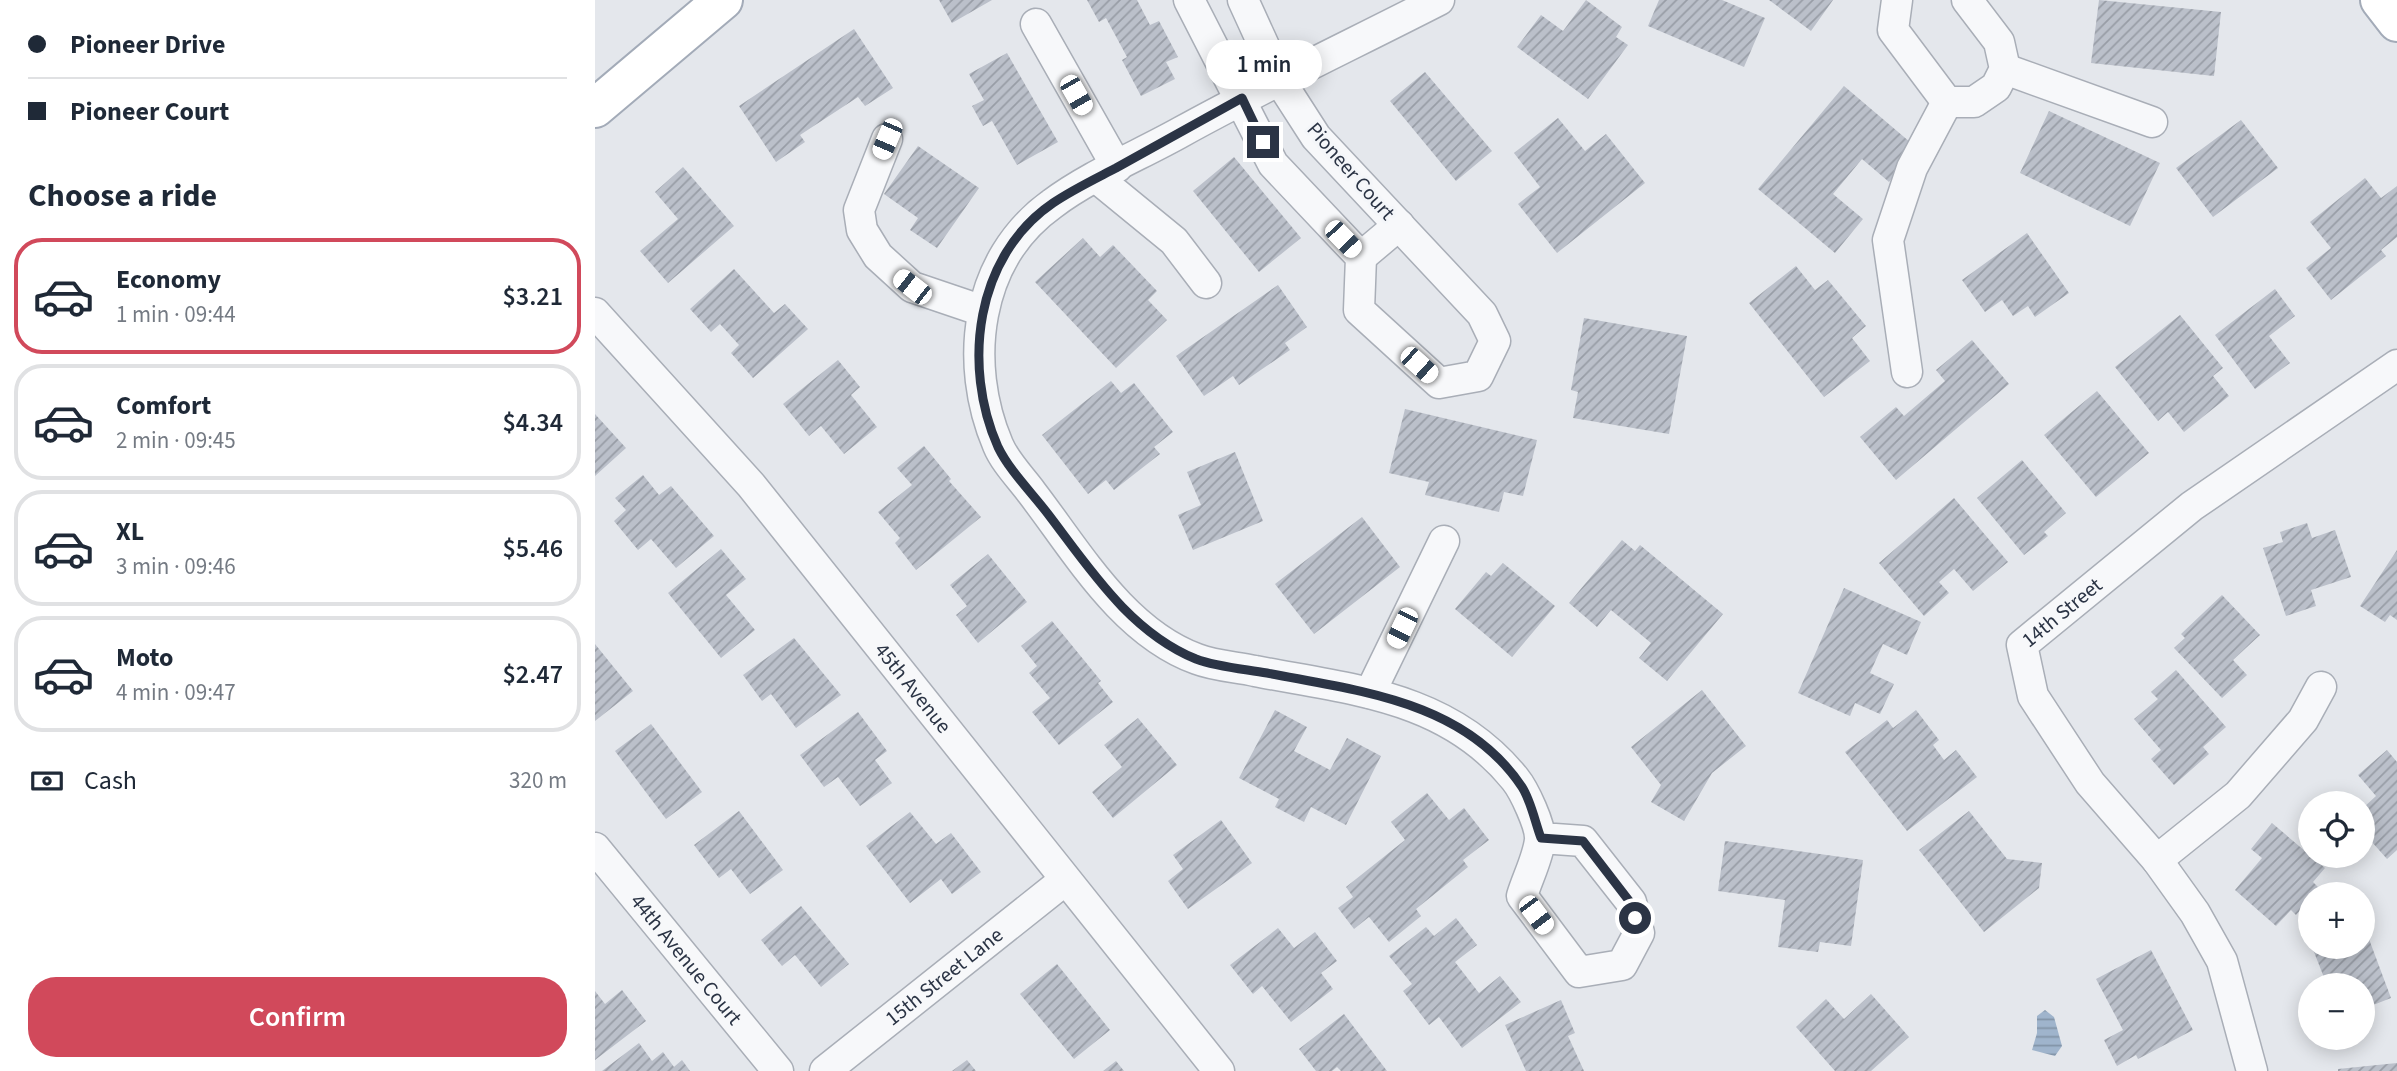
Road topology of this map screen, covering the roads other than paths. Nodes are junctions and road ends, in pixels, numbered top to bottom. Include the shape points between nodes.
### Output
1 (723, 0) edge
2 (1189, 0) edge
3 (1243, 0) edge
4 (1439, 0) edge
5 (1897, 0) edge
6 (1967, 0) edge
7 (2380, 0) edge
8 (2397, 22) edge
9 (1036, 23) dead end
10 (2005, 69) junction
11 (1280, 81) junction
12 (1242, 98) junction
13 (1947, 102) junction
14 (595, 107) edge
15 (2152, 122) dead end
16 (887, 139) dead end
17 (1107, 173) junction
18 (1399, 225) junction
19 (1361, 257) junction
20 (1206, 284) dead end
21 (983, 312) junction
22 (595, 313) edge
23 (2397, 365) edge
24 (1907, 372) dead end
25 (1444, 541) dead end
26 (2321, 687) dead end
27 (1370, 693) junction
28 (1541, 838) junction
29 (595, 848) edge
30 (2157, 860) junction
31 (1065, 880) junction
32 (778, 1071) edge
33 (825, 1071) edge
34 (1219, 1071) edge
35 (2252, 1071) edge

1 - 14 main road
2 - 12 street
3 - 11 street, Pioneer Court
4 - 11 street
5 - 13 street via 1893,30
6 - 10 street via 1999,42
7 - 8 main road
9 - 17 street
10 - 13 street via 1996,87 1974,102
10 - 15 street
11 - 12 street
11 - 18 street, Pioneer Court via 1316,137
12 - 17 street
12 - 19 street via 1273,163
13 - 24 street via 1912,168 1888,240
16 - 21 street via 859,210 862,230 878,256 912,287
17 - 20 street via 1174,241
17 - 21 street via 1051,204 1020,236 998,267
18 - 19 street, Pioneer Court
18 - 19 street, Pioneer Court via 1482,314 1495,341 1478,376 1439,383 1359,310
21 - 27 street via 977,349 982,398 999,449 1098,580 1146,632 1198,660
22 - 31 street, 45th Avenue via 751,485
23 - 30 street, 14th Street via 2192,506 2022,645 2033,696 2090,783
25 - 27 street
26 - 30 street via 2303,720 2238,795
27 - 28 street via 1436,715 1498,758 1524,789
28 - 28 street via 1522,896 1579,972 1622,965 1639,933 1630,902 1583,841
29 - 32 street, 44th Avenue Court
30 - 35 street, 14th Street via 2222,961
31 - 33 street, 15th Street Lane
31 - 34 street, 45th Avenue

